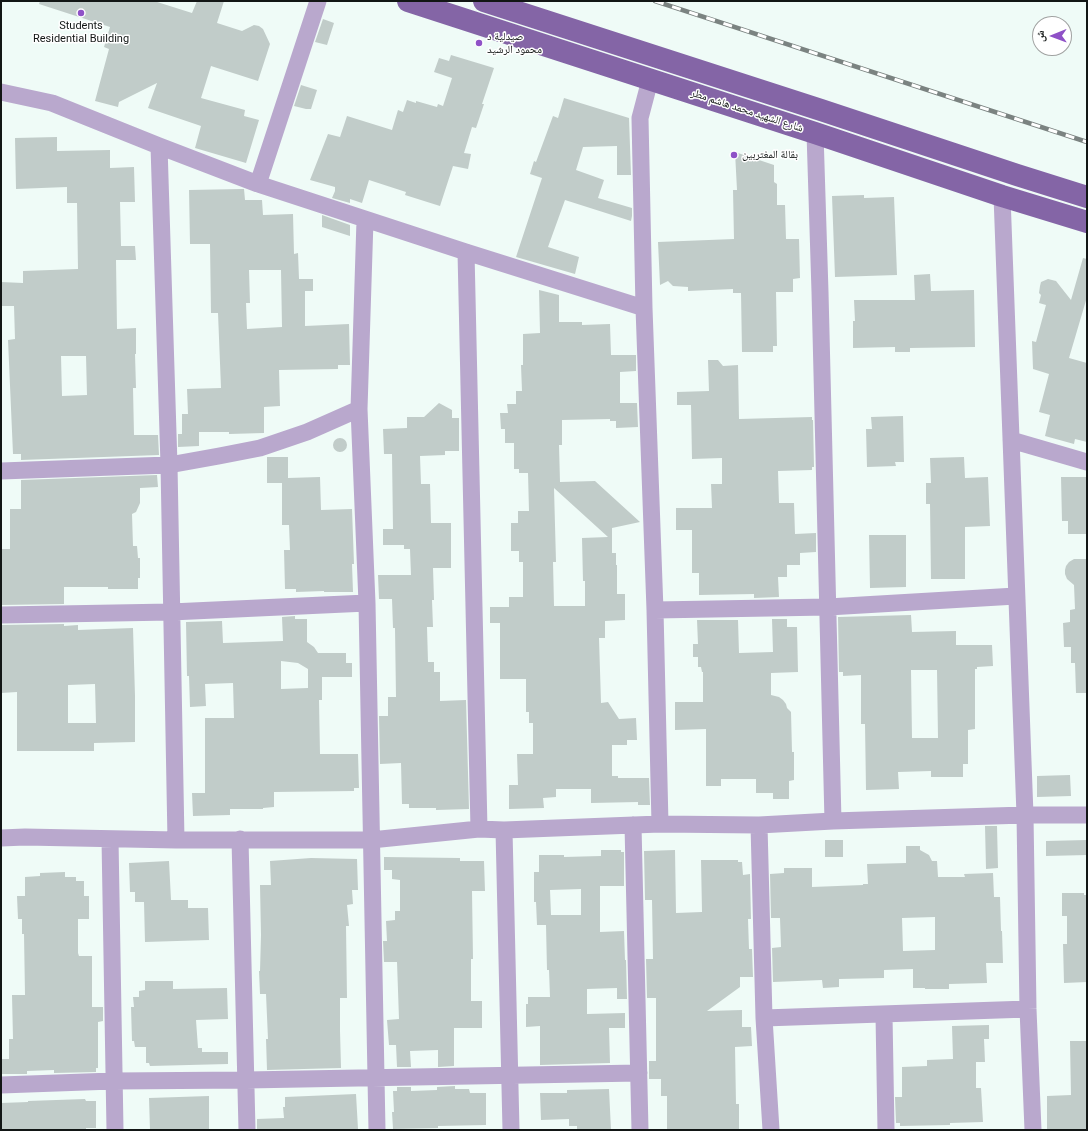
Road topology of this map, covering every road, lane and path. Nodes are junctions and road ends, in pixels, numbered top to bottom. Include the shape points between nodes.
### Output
1 (318, 1) edge
2 (408, 1) edge
3 (484, 1) edge
4 (650, 80) junction
5 (1, 92) edge
6 (815, 133) junction
7 (158, 146) junction
8 (258, 184) junction
9 (1002, 196) junction
10 (1087, 197) edge
11 (365, 220) junction
12 (1087, 222) edge
13 (466, 252) junction
14 (644, 308) junction
15 (359, 408) junction
16 (1011, 440) junction
17 (1087, 462) edge
18 (169, 465) junction
19 (1, 470) edge
20 (1016, 596) junction
21 (367, 603) junction
22 (828, 607) junction
23 (655, 610) junction
24 (171, 612) junction
25 (1, 615) edge
26 (1025, 815) junction
27 (1087, 815) edge
28 (833, 821) junction
29 (660, 824) junction
30 (633, 825) junction
31 (759, 825) junction
32 (479, 829) junction
33 (504, 830) junction
34 (1, 838) edge
35 (110, 839) junction
36 (240, 839) junction
37 (176, 840) junction
38 (371, 840) junction
39 (1028, 1009) junction
40 (884, 1014) junction
41 (764, 1018) junction
42 (639, 1073) junction
43 (510, 1075) junction
44 (376, 1078) junction
45 (246, 1080) junction
46 (113, 1081) junction
47 (1, 1085) edge
48 (115, 1130) edge
49 (247, 1130) edge
50 (377, 1130) edge
51 (511, 1130) edge
52 (640, 1130) edge
53 (772, 1130) edge
54 (886, 1130) edge
55 (1033, 1130) edge

1 - 8 street
2 - 4 main road, شارع الشهيد محمد هاشم مطر
3 - 10 main road
4 - 6 main road, شارع الشهيد محمد هاشم مطر
4 - 14 street via 640,118
5 - 7 street via 52,103
6 - 9 main road, شارع الشهيد محمد هاشم مطر
6 - 22 street
7 - 8 street
7 - 18 street
8 - 11 street
9 - 12 main road, شارع الشهيد محمد هاشم مطر
9 - 16 street
11 - 13 street
11 - 15 street
13 - 14 street
13 - 32 street
14 - 23 street
15 - 18 street via 307,432 260,448
15 - 21 street
16 - 17 street
16 - 20 street
18 - 19 street
18 - 24 street
20 - 22 street
20 - 26 street
21 - 24 street
21 - 38 street
22 - 23 street
22 - 28 street
23 - 29 street
24 - 25 street
24 - 37 street
26 - 27 street
26 - 28 street
26 - 39 street
28 - 31 street
29 - 30 street
29 - 31 street
30 - 33 street
30 - 42 street
31 - 41 street
32 - 33 street
32 - 38 street
33 - 43 street
34 - 35 street
35 - 37 street
35 - 46 street
36 - 37 street
36 - 38 street
36 - 45 street
38 - 44 street
39 - 40 street
39 - 55 street
40 - 41 street
40 - 54 street
41 - 53 street
42 - 43 street
42 - 52 street
43 - 44 street
43 - 51 street
44 - 45 street
44 - 50 street
45 - 46 street
45 - 49 street
46 - 47 street
46 - 48 street

